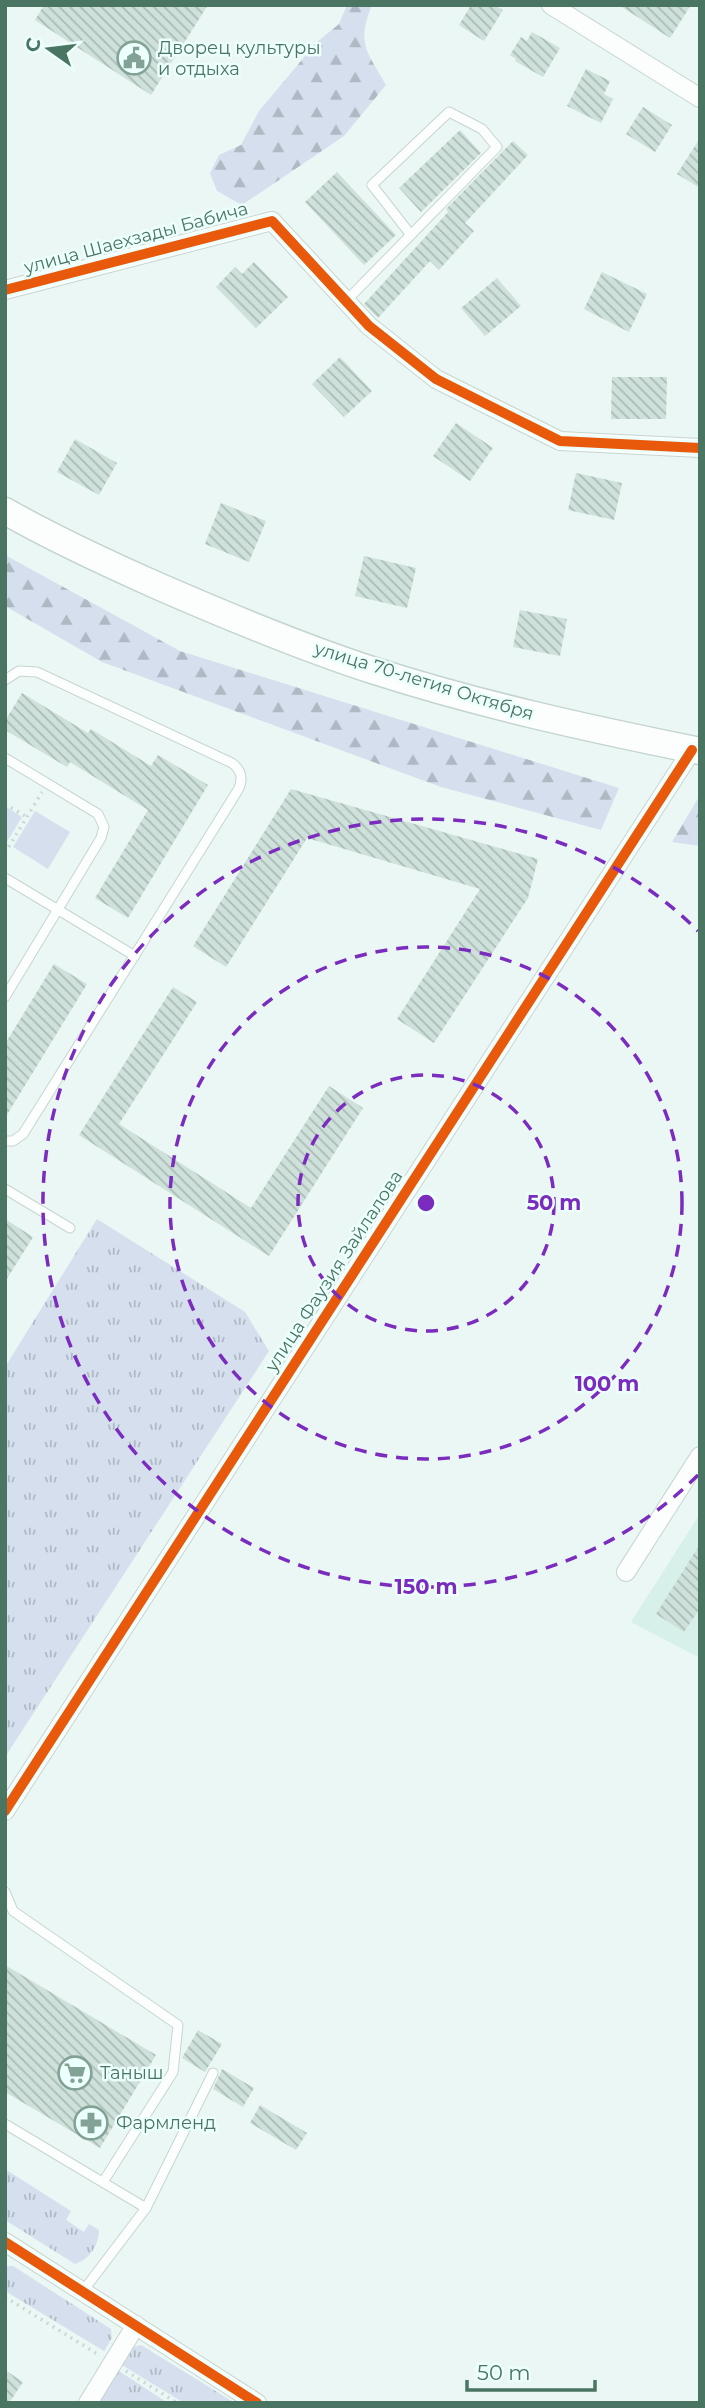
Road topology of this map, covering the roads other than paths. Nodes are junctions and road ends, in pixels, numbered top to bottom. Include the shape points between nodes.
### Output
1 (551, 5) edge
2 (700, 98) edge
3 (411, 235) junction
4 (5, 290) edge
5 (346, 301) junction
6 (700, 448) edge
7 (5, 511) edge
8 (5, 680) edge
9 (696, 750) edge
10 (5, 758) edge
11 (5, 878) edge
12 (58, 909) junction
13 (135, 956) junction
14 (5, 997) edge
15 (5, 1142) edge
16 (5, 1189) edge
17 (70, 1228) dead end
18 (700, 1456) edge
19 (626, 1572) dead end
20 (5, 1811) edge
21 (5, 1892) edge
22 (213, 2074) dead end
23 (5, 2124) edge
24 (103, 2182) junction
25 (146, 2208) junction
26 (6, 2244) edge
27 (83, 2291) junction
28 (136, 2325) junction
29 (88, 2403) edge
30 (257, 2403) edge

1 - 2 street
3 - 3 lane via 497,147 482,129 449,111 372,185
3 - 5 lane
4 - 5 street, улица Шаехзады Бабича via 272,220
5 - 6 street, улица Шаехзады Бабича via 369,326 436,379 560,441
7 - 9 main road, улица 70-летия Октября via 182,597 376,671 580,726
8 - 13 lane via 19,671 37,672 232,763 241,773 238,790
9 - 20 street, улица Фаузия Зайлалова
10 - 12 lane via 98,814 104,827
11 - 12 lane
12 - 13 lane
12 - 14 lane
13 - 15 lane via 23,1134
16 - 17 lane
18 - 19 street
21 - 24 lane via 13,1911 178,2025 173,2072
22 - 25 lane
23 - 24 lane
24 - 25 lane
25 - 27 lane
26 - 27 street
27 - 28 street
28 - 29 street
28 - 30 street

